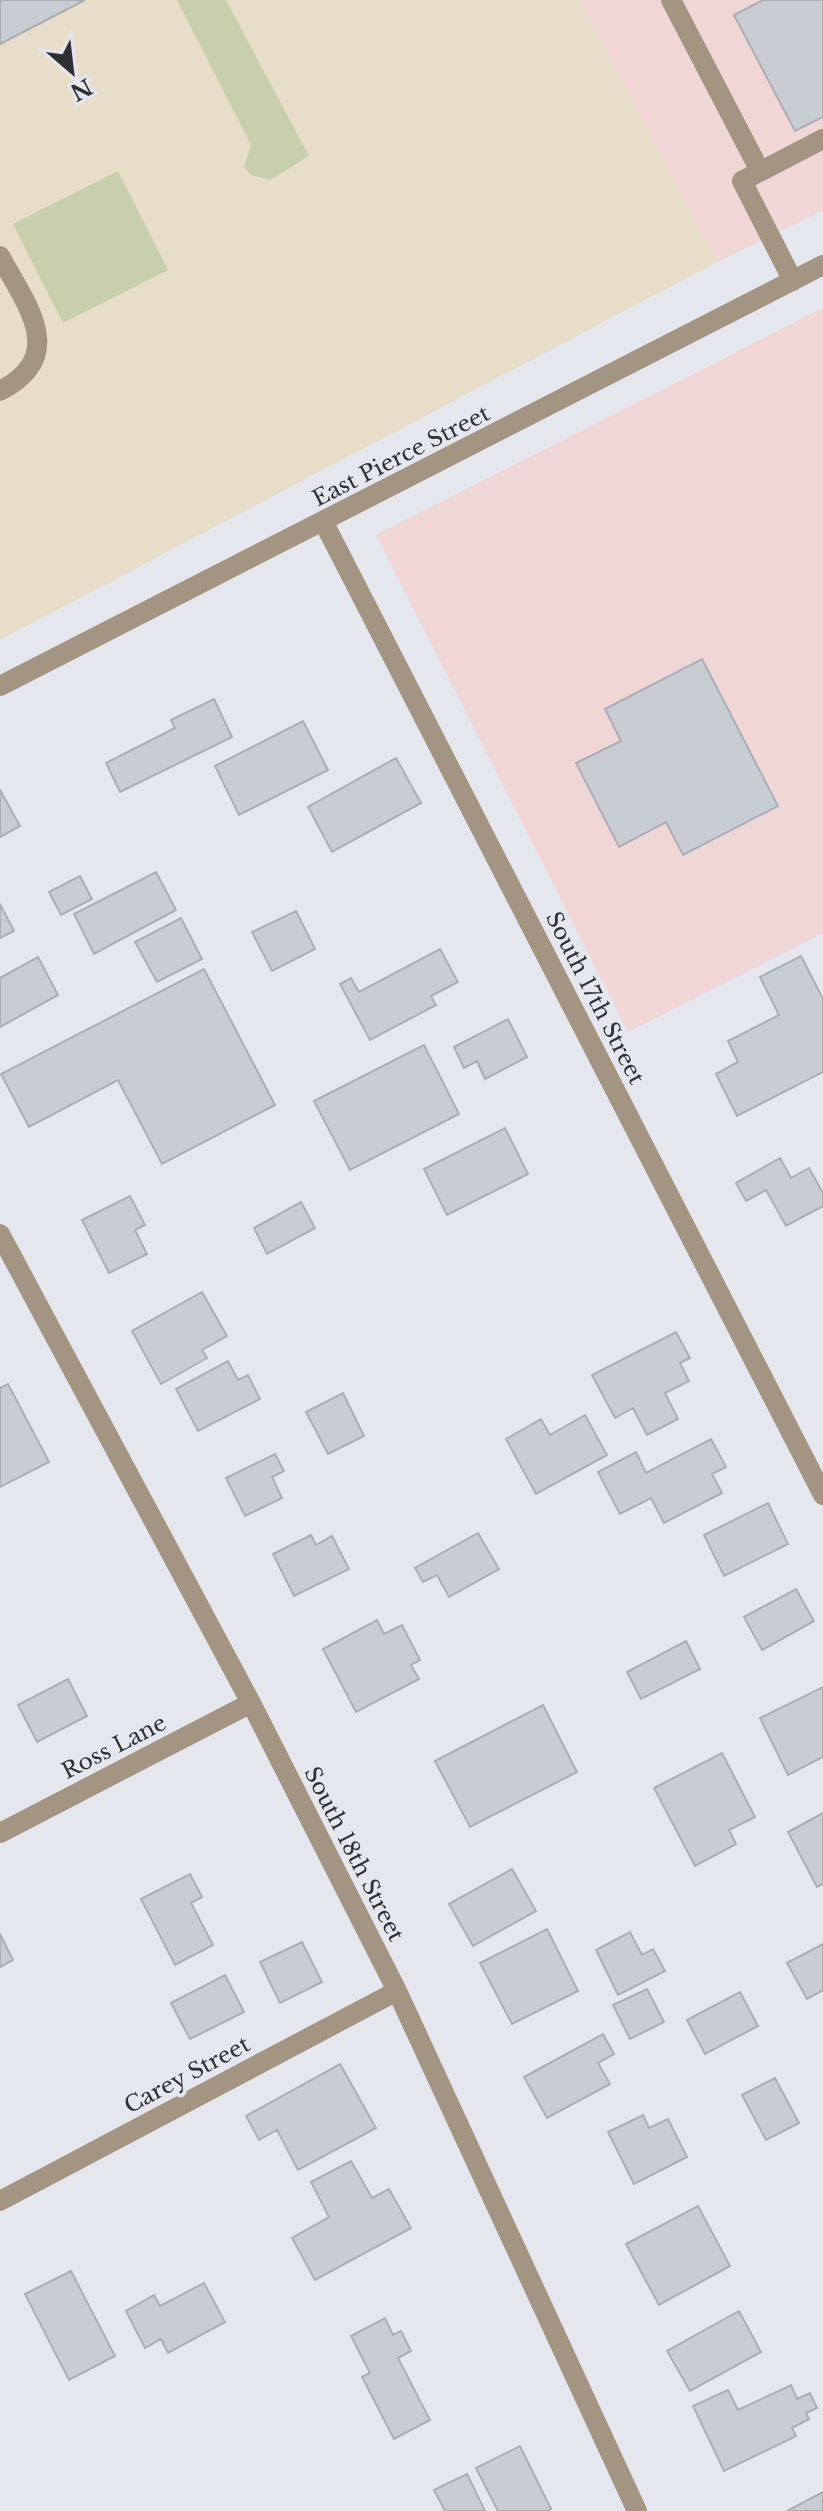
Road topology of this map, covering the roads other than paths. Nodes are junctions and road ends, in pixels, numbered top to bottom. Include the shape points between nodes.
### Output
1 (671, 0) edge
2 (823, 139) edge
3 (760, 171) junction
4 (0, 256) edge
5 (823, 265) edge
6 (793, 281) junction
7 (0, 391) edge
8 (324, 523) junction
9 (0, 686) edge
10 (0, 1234) edge
11 (6, 1259) edge
12 (823, 1495) edge
13 (251, 1703) junction
14 (0, 1833) edge
15 (397, 1991) junction
16 (0, 2201) edge
17 (637, 2511) edge

1 - 3 street
2 - 3 street
3 - 6 street via 742,181
4 - 7 street via 40,339 33,365
5 - 6 street, East Pierce Street
6 - 8 street, East Pierce Street
8 - 9 street, East Pierce Street
8 - 12 street, South 17th Street
10 - 11 street, South 18th Street
11 - 13 street, South 18th Street
13 - 14 street, Ross Lane
13 - 15 street, South 18th Street
15 - 16 street, Carey Street
15 - 17 street, South 18th Street

